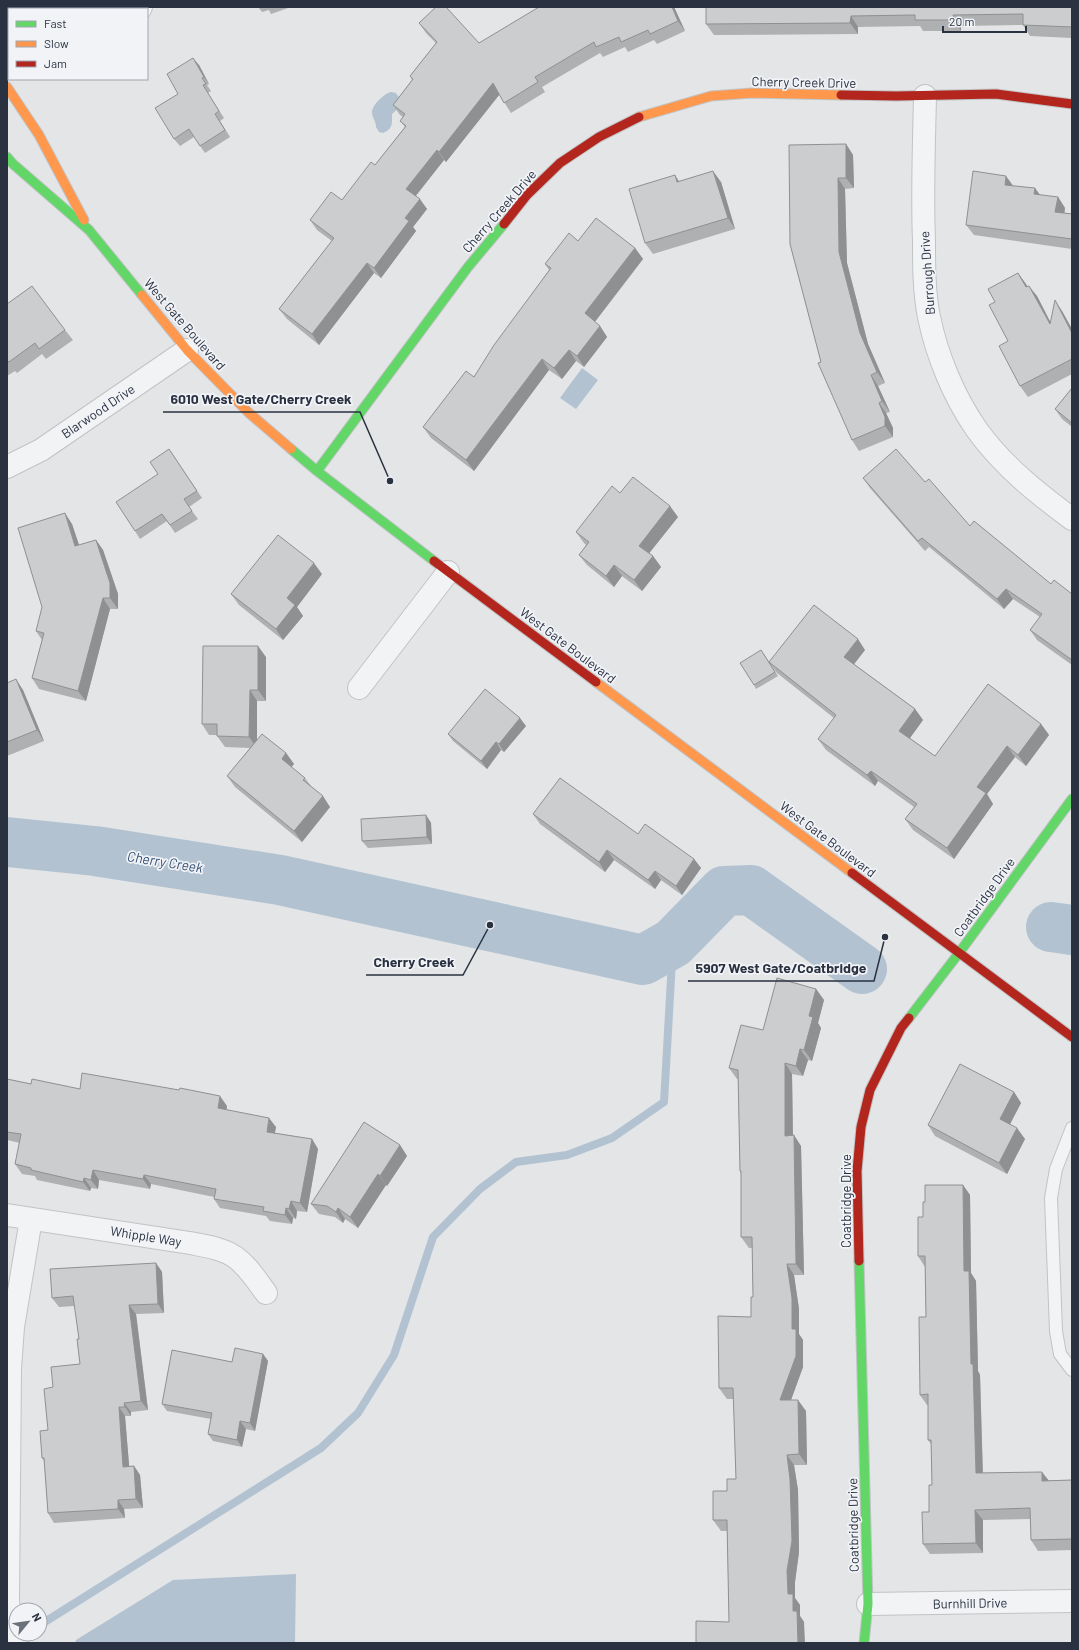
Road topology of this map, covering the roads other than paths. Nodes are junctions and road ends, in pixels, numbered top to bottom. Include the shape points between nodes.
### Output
1 (7, 87) edge
2 (925, 96) junction
3 (1072, 104) edge
4 (7, 157) edge
5 (89, 230) junction
6 (187, 350) junction
7 (7, 468) edge
8 (317, 471) junction
9 (1072, 518) edge
10 (448, 572) junction
11 (359, 688) dead end
12 (1072, 799) edge
13 (959, 953) junction
14 (1072, 1037) edge
15 (1072, 1128) edge
16 (7, 1214) edge
17 (31, 1219) junction
18 (266, 1293) dead end
19 (1072, 1370) edge
20 (1072, 1601) edge
21 (868, 1604) junction
22 (16, 1643) edge
23 (864, 1643) edge

1 - 5 street, West Gate Boulevard via 42,139
2 - 3 street, Cherry Creek Drive via 996,94
2 - 8 street, Cherry Creek Drive via 752,93 712,96 635,118 599,138 560,163 527,195 468,267
2 - 9 street, Burrough Drive via 925,275 929,316 939,355 954,391 977,430 1003,461 1040,495
4 - 5 street, West Gate Boulevard
5 - 6 street, West Gate Boulevard
6 - 7 street, Blarwood Drive via 41,450
6 - 8 street, West Gate Boulevard via 249,414
8 - 10 street, West Gate Boulevard
10 - 11 street
10 - 13 street, West Gate Boulevard
12 - 13 street, Coatbridge Drive
13 - 14 street, West Gate Boulevard
13 - 21 street, Coatbridge Drive via 901,1028 870,1090 861,1127 857,1171
15 - 19 lane via 1056,1169 1051,1198 1056,1331 1060,1354
16 - 17 street, Whipple Way
17 - 18 street, Whipple Way via 216,1248 236,1257
17 - 22 street via 13,1327 10,1368 8,1602
20 - 21 street, Burnhill Drive
21 - 23 street, Coatbridge Drive

